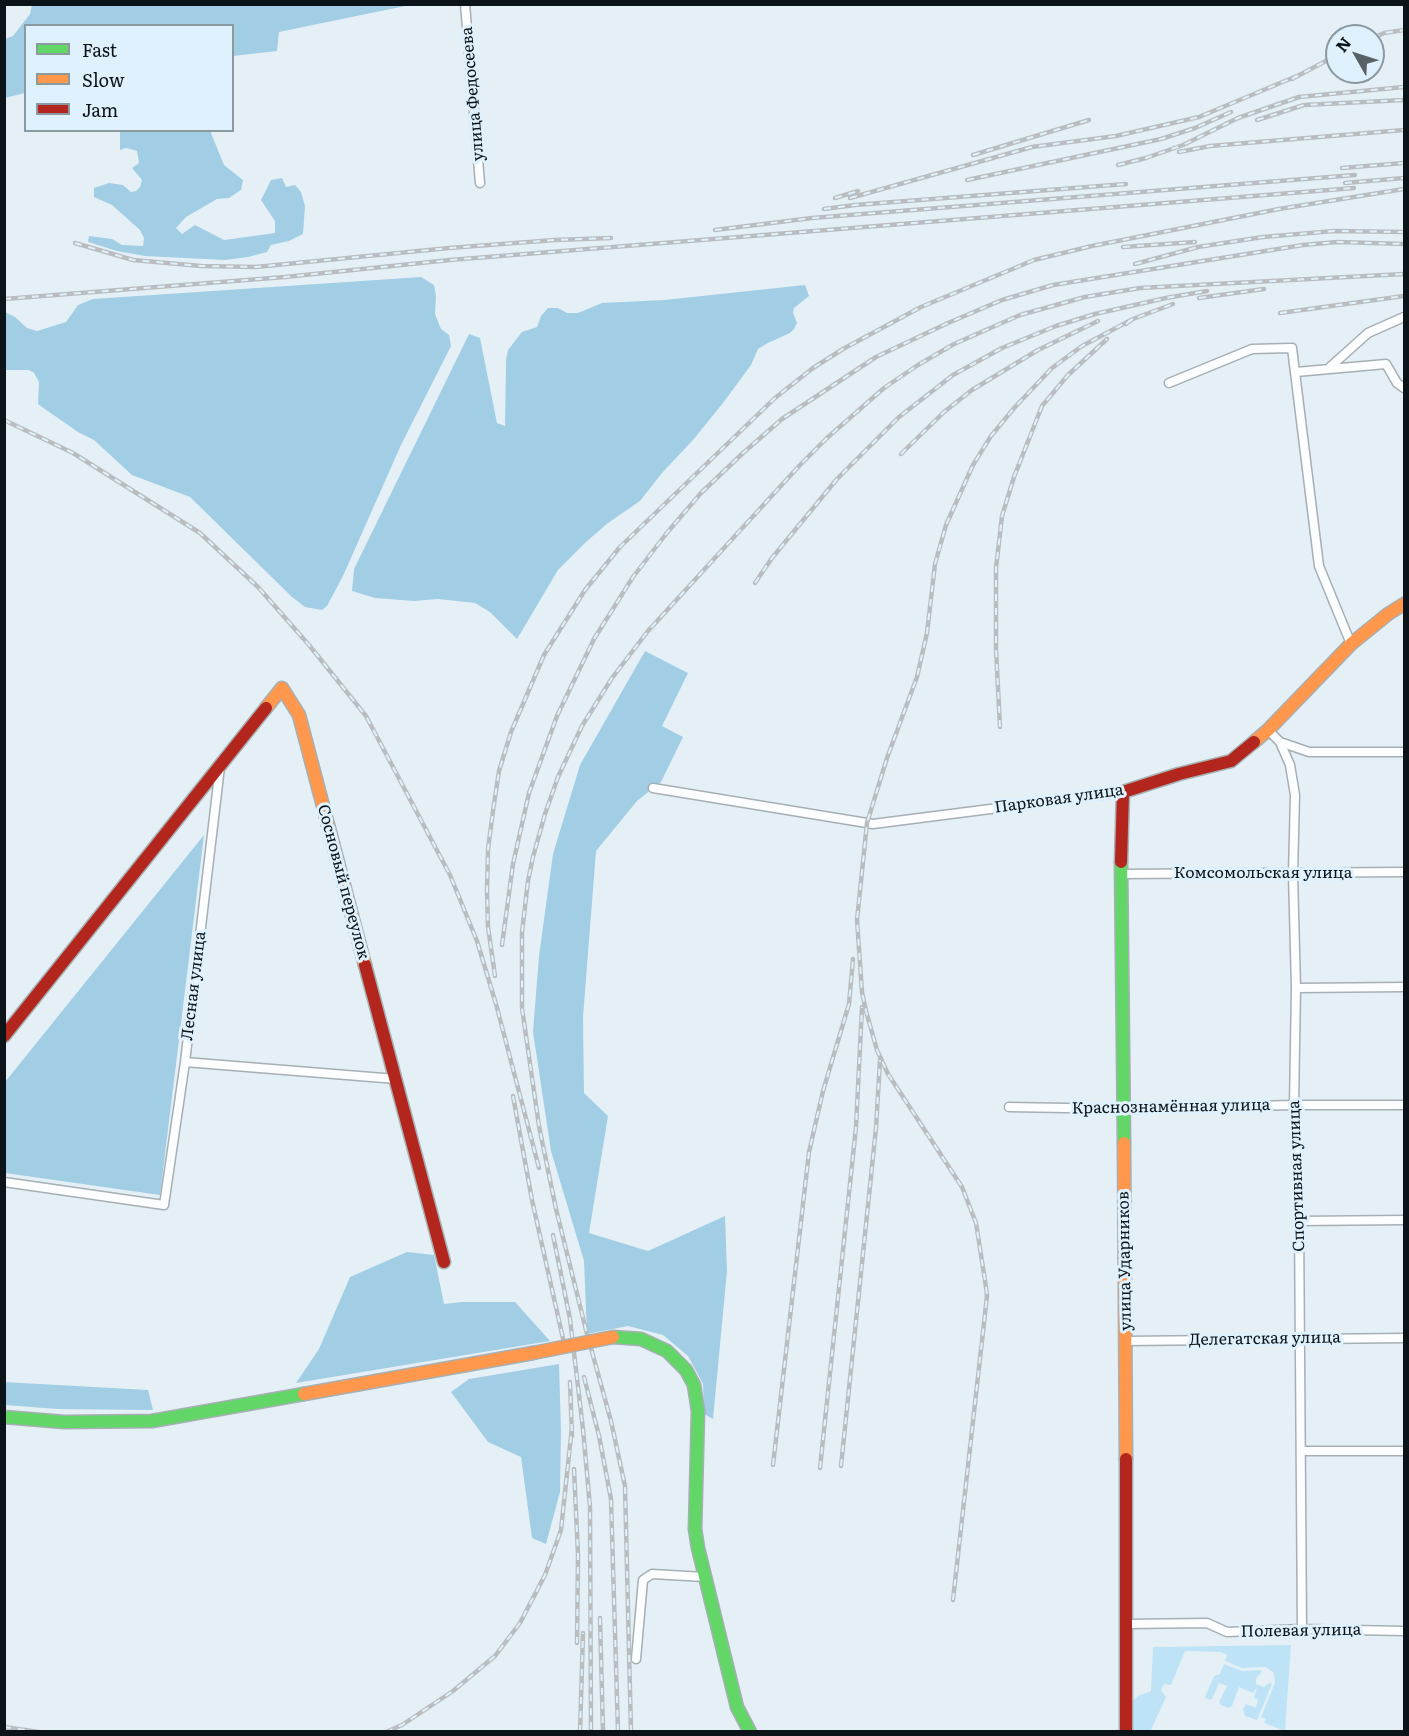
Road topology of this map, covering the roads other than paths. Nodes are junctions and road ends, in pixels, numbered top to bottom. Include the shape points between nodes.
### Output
1 (465, 4) edge
2 (480, 183) dead end
3 (1404, 317) edge
4 (1328, 368) junction
5 (1296, 372) junction
6 (1169, 383) dead end
7 (1404, 388) edge
8 (1404, 604) edge
9 (1351, 644) junction
10 (1268, 730) junction
11 (1280, 742) junction
12 (1404, 752) edge
13 (220, 766) junction
14 (653, 788) dead end
15 (1123, 792) junction
16 (1404, 872) edge
17 (1121, 874) junction
18 (1293, 874) junction
19 (1404, 987) edge
20 (1296, 988) junction
21 (4, 1036) edge
22 (185, 1062) junction
23 (396, 1079) junction
24 (1294, 1105) junction
25 (1404, 1105) edge
26 (1009, 1107) dead end
27 (1123, 1109) junction
28 (4, 1182) edge
29 (1404, 1220) edge
30 (1299, 1221) junction
31 (444, 1262) dead end
32 (1404, 1338) edge
33 (1300, 1339) junction
34 (1126, 1341) junction
35 (4, 1417) edge
36 (1301, 1451) junction
37 (1404, 1451) edge
38 (704, 1577) junction
39 (1127, 1624) junction
40 (1302, 1629) junction
41 (1404, 1631) edge
42 (636, 1659) dead end
43 (750, 1731) edge
44 (1126, 1731) edge

1 - 2 street, улица Федосеева
3 - 4 street via 1368,333
4 - 5 street
4 - 7 street via 1386,364
5 - 6 street via 1292,348 1252,349
5 - 9 street via 1318,566
8 - 9 main road, Парковая улица
9 - 10 main road, Парковая улица
10 - 11 street, Спортивная улица
10 - 15 main road, Парковая улица via 1231,761
11 - 12 street via 1309,752
11 - 18 street, Спортивная улица via 1290,765 1295,795
13 - 21 main road
13 - 22 street, Лесная улица
13 - 23 main road, Сосновый переулок via 282,688 299,715
14 - 15 street, Парковая улица via 873,824
15 - 17 main road, улица Ударников
16 - 18 street, Комсомольская улица
17 - 18 street, Комсомольская улица
17 - 27 main road, улица Ударников
18 - 20 street, Спортивная улица
19 - 20 street
20 - 24 street, Спортивная улица
22 - 23 street
22 - 28 street, Лесная улица via 164,1205
23 - 31 main road, Сосновый переулок
24 - 25 street, Краснознамённая улица
24 - 27 street, Краснознамённая улица
24 - 30 street, Спортивная улица
26 - 27 street, Краснознамённая улица
27 - 34 main road, улица Ударников
29 - 30 street
30 - 33 street, Спортивная улица
32 - 33 street, Делегатская улица
33 - 34 street, Делегатская улица
33 - 36 street, Спортивная улица
34 - 39 main road, улица Ударников
35 - 38 main road, bridge via 64,1422 152,1421 613,1337 641,1339 667,1350 694,1385 698,1411 695,1529
36 - 37 street
36 - 40 street, Спортивная улица
38 - 42 street via 652,1574 643,1580
38 - 43 main road via 737,1707
39 - 40 street, Полевая улица via 1207,1623 1227,1632
39 - 44 main road, улица Ударников
40 - 41 street, Полевая улица

